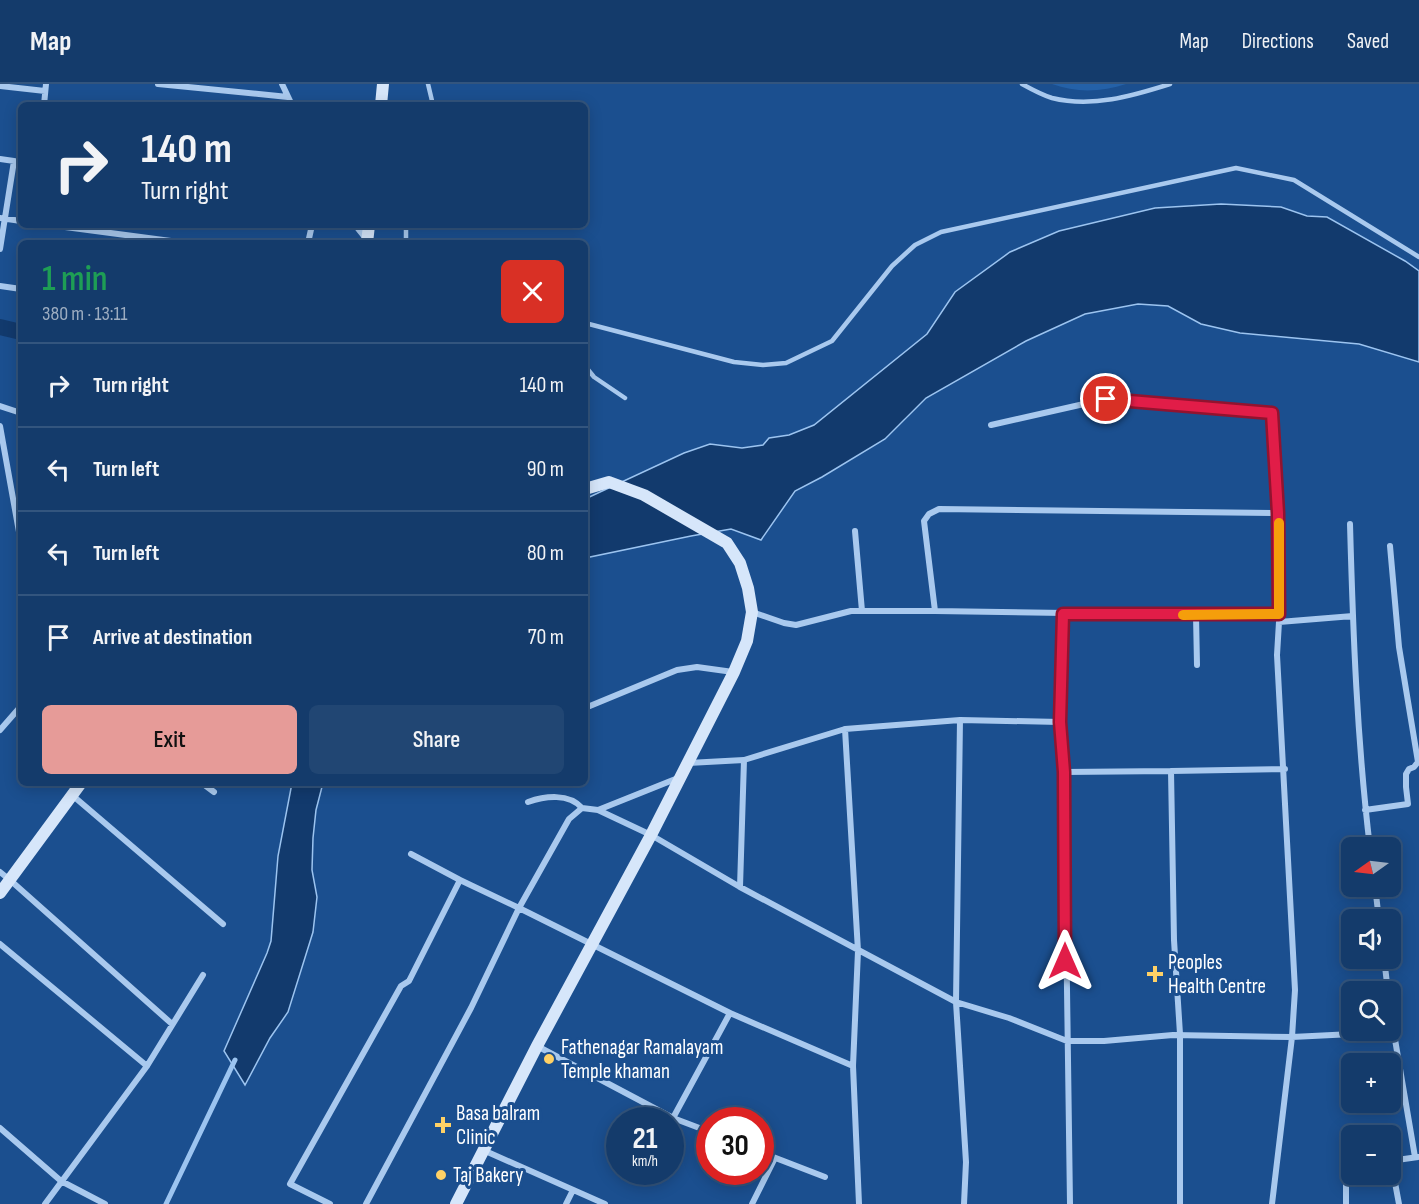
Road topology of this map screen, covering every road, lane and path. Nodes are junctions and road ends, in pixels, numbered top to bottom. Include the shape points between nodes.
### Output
1 (158, 84) edge
2 (282, 84) edge
3 (383, 84) edge
4 (428, 84) edge
5 (1022, 84) edge
6 (1170, 84) edge
7 (0, 86) edge
8 (46, 87) edge
9 (288, 97) junction
10 (44, 102) edge
11 (290, 102) edge
12 (381, 102) edge
13 (432, 102) edge
14 (0, 159) edge
15 (17, 161) edge
16 (3, 219) edge
17 (18, 221) edge
18 (73, 228) edge
19 (357, 228) edge
20 (163, 240) edge
21 (366, 240) edge
22 (0, 249) edge
23 (1419, 257) edge
24 (0, 286) edge
25 (18, 289) edge
26 (588, 324) edge
27 (588, 370) edge
28 (625, 398) dead end
29 (0, 406) edge
30 (18, 412) edge
31 (991, 425) dead end
32 (0, 426) edge
33 (588, 488) edge
34 (1278, 513) junction
35 (1350, 524) dead end
36 (18, 526) edge
37 (855, 531) dead end
38 (1390, 546) dead end
39 (862, 611) junction
40 (935, 611) junction
41 (752, 612) junction
42 (1063, 614) junction
43 (1279, 614) junction
44 (1196, 615) junction
45 (1353, 616) junction
46 (1279, 622) junction
47 (1197, 665) dead end
48 (734, 672) junction
49 (588, 707) edge
50 (18, 709) edge
51 (960, 720) junction
52 (1060, 722) junction
53 (844, 729) junction
54 (0, 730) edge
55 (744, 760) junction
56 (686, 764) junction
57 (1285, 769) junction
58 (1171, 771) junction
59 (1064, 772) junction
60 (678, 778) junction
61 (79, 786) edge
62 (206, 786) edge
63 (214, 792) dead end
64 (72, 795) junction
65 (528, 802) dead end
66 (582, 808) junction
67 (598, 810) junction
68 (1365, 810) junction
69 (651, 835) junction
70 (1369, 837) edge
71 (411, 854) dead end
72 (5, 876) edge
73 (460, 880) junction
74 (740, 887) junction
75 (0, 893) edge
76 (519, 908) junction
77 (223, 924) dead end
78 (0, 944) edge
79 (592, 944) junction
80 (858, 951) junction
81 (203, 975) dead end
82 (956, 1002) junction
83 (730, 1013) junction
84 (172, 1024) junction
85 (1180, 1034) junction
86 (1341, 1035) edge
87 (1292, 1037) junction
88 (1067, 1041) junction
89 (1395, 1041) edge
90 (537, 1046) junction
91 (147, 1066) junction
92 (854, 1066) junction
93 (652, 1107) edge
94 (679, 1107) edge
95 (0, 1128) edge
96 (483, 1150) junction
97 (1417, 1157) edge
98 (775, 1158) joint
99 (1401, 1159) edge
100 (825, 1177) dead end
101 (62, 1181) junction
102 (1346, 1185) edge
103 (1395, 1185) edge
104 (573, 1190) junction
105 (45, 1204) edge
106 (105, 1204) edge
107 (330, 1204) edge
108 (366, 1204) edge
109 (456, 1204) edge
110 (566, 1204) edge
111 (605, 1204) edge
112 (752, 1204) edge
113 (859, 1204) edge
114 (964, 1204) edge
115 (1070, 1204) edge
116 (1180, 1204) edge
117 (1272, 1204) edge
118 (1346, 1204) edge
119 (1399, 1204) edge

1 - 9 street
2 - 9 street
3 - 12 street
4 - 13 lane
5 - 6 lane via 1051,98 1094,102
7 - 8 street
8 - 10 street
9 - 11 street
14 - 15 street
15 - 16 street
16 - 17 street
16 - 22 street
18 - 20 street
19 - 21 street
23 - 26 lane via 1294,180 1236,168 941,232 915,245 892,266 832,341 786,363 734,362
24 - 25 street
27 - 28 lane
29 - 30 street
31 - 34 street via 1106,399 1272,413
32 - 36 street
33 - 41 street via 609,482 644,495 728,543 740,563
34 - 40 street via 939,509 924,521
34 - 43 street
35 - 45 street
37 - 39 street
38 - 68 street via 1399,647 1418,762 1406,774 1408,804
39 - 40 street
39 - 41 street via 796,625
40 - 42 street
41 - 48 street via 747,641
42 - 44 street
42 - 52 street
43 - 44 street
43 - 46 street
44 - 47 street
45 - 46 street
45 - 68 street
46 - 57 street
48 - 49 street via 677,670
48 - 56 street
50 - 54 street
51 - 52 street
51 - 53 street
51 - 82 street
52 - 59 street
53 - 55 street
53 - 80 street
55 - 56 street
55 - 74 street
56 - 60 street
57 - 58 street
57 - 87 street via 1295,990
58 - 59 street
58 - 85 street
59 - 88 street
60 - 67 street
60 - 69 street
61 - 64 street
62 - 63 street
64 - 72 street
64 - 77 street
65 - 66 street via 558,797 576,801
66 - 67 street
66 - 76 street via 569,819
67 - 69 street
68 - 70 street
69 - 74 street
69 - 79 street
71 - 73 street
72 - 75 street
72 - 84 street
73 - 76 street
73 - 107 street via 409,981 401,986 290,1184
74 - 80 street
76 - 79 street
76 - 108 street via 471,1008
78 - 91 street
79 - 83 street
79 - 90 street
80 - 82 street
80 - 92 street
81 - 84 street
82 - 88 street
82 - 114 street via 966,1162
83 - 92 street
83 - 94 street
84 - 91 street
85 - 87 street
85 - 88 street
85 - 116 street
86 - 87 street
87 - 117 street
88 - 115 street
89 - 97 street
90 - 93 street
90 - 96 street
91 - 101 street
92 - 113 street
95 - 101 street
96 - 104 street
96 - 109 street
97 - 99 street
98 - 100 street
98 - 112 street
101 - 105 street
101 - 106 street
102 - 118 street
103 - 119 street
104 - 110 street
104 - 111 street

